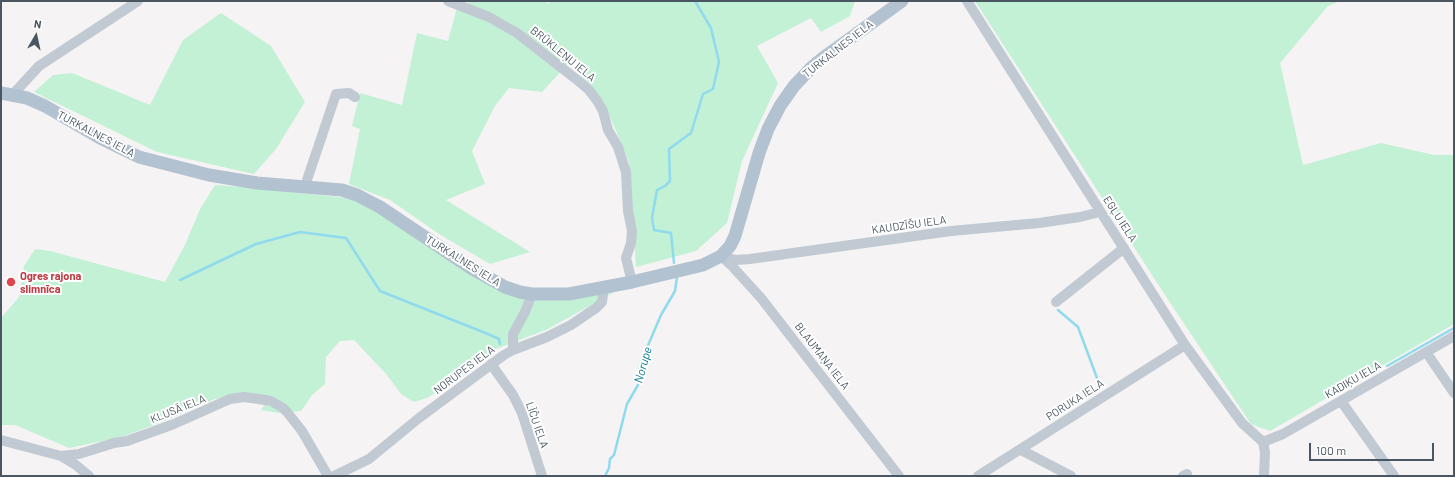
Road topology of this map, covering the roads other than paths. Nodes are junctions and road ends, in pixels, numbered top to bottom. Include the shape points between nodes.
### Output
1 (138, 1) edge
2 (448, 1) edge
3 (902, 1) edge
4 (967, 1) edge
5 (1, 94) edge
6 (15, 95) junction
7 (355, 97) dead end
8 (306, 186) junction
9 (1100, 212) junction
10 (1124, 248) junction
11 (721, 256) junction
12 (632, 282) junction
13 (602, 288) junction
14 (532, 294) junction
15 (1056, 302) dead end
16 (1454, 336) edge
17 (1185, 345) junction
18 (513, 350) junction
19 (1426, 352) junction
20 (492, 364) junction
21 (1454, 393) edge
22 (1341, 401) junction
23 (1, 440) edge
24 (1263, 442) junction
25 (1021, 450) junction
26 (61, 456) junction
27 (89, 476) edge
28 (328, 476) edge
29 (334, 476) edge
30 (542, 476) edge
31 (899, 476) edge
32 (978, 476) edge
33 (1071, 476) edge
34 (1264, 476) edge
35 (1394, 476) edge

1 - 6 street via 39,66
2 - 12 street, BRŪKLEŅU IELA via 489,17 517,33 589,90 598,102 626,172 632,231 626,258
3 - 11 main road, TURKALNES IELA via 818,63 804,75 784,101 768,129 759,153 735,236
4 - 9 street, EGĻU IELA
5 - 6 main road, TURKALNES IELA
6 - 8 main road, TURKALNES IELA via 45,106 139,157 209,175 258,183
7 - 8 street via 349,93 336,94
8 - 14 main road, TURKALNES IELA via 342,190 357,195 380,207 471,268 494,281
9 - 10 street, EGĻU IELA
9 - 11 street, KAUDZĪŠU IELA via 1039,223 960,230 750,259 736,260
10 - 15 street
10 - 17 street, EGĻU IELA
11 - 12 main road, TURKALNES IELA via 703,265
11 - 31 street, BLAUMAŅA IELA via 761,298
12 - 13 main road, TURKALNES IELA
13 - 14 main road, TURKALNES IELA via 569,294
13 - 18 street, NORUPES IELA via 602,302 596,308 571,325
14 - 18 street via 513,334
16 - 19 street, KADIĶU IELA
17 - 24 street, EGĻU IELA via 1242,423
17 - 25 street, PORUKA IELA
18 - 20 street, NORUPES IELA
19 - 21 street
19 - 22 street, KADIĶU IELA
20 - 29 street, NORUPES IELA via 369,459
20 - 30 street, LĪČU IELA via 522,413
22 - 24 street, KADIĶU IELA via 1283,434
22 - 35 street
23 - 26 street, KLUSĀ IELA
24 - 34 street
25 - 32 street, PORUKA IELA
25 - 33 street
26 - 27 street
26 - 28 street, KLUSĀ IELA via 80,454 127,441 174,424 230,399 244,397 271,401 283,408 300,430

